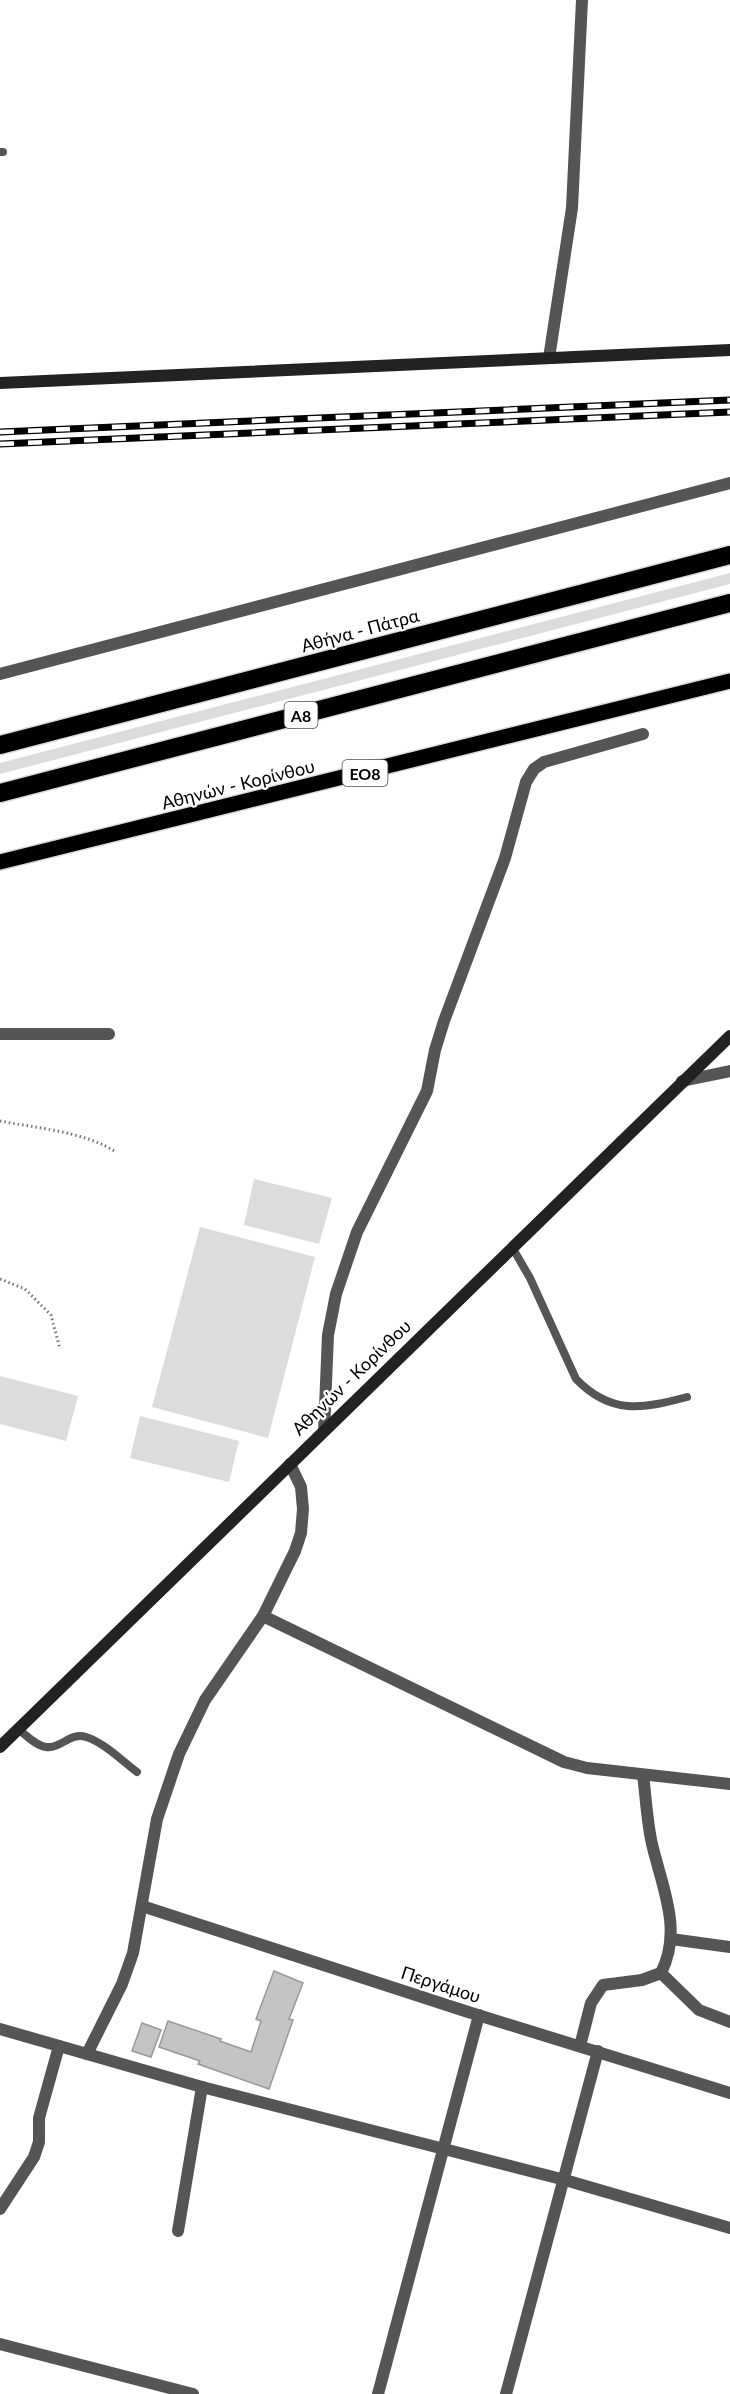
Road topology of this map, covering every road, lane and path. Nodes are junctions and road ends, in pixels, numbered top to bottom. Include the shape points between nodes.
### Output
1 (582, 0) edge
2 (730, 350) edge
3 (549, 358) junction
4 (0, 383) edge
5 (730, 483) edge
6 (730, 555) edge
7 (730, 603) edge
8 (0, 674) edge
9 (730, 681) edge
10 (643, 734) dead end
11 (0, 745) edge
12 (0, 793) edge
13 (0, 862) edge
14 (0, 1034) edge
15 (109, 1034) dead end
16 (730, 1036) edge
17 (730, 1071) edge
18 (682, 1081) junction
19 (0, 1121) edge
20 (116, 1152) dead end
21 (512, 1247) junction
22 (0, 1279) edge
23 (60, 1349) dead end
24 (687, 1397) dead end
25 (324, 1431) junction
26 (290, 1464) junction
27 (262, 1616) junction
28 (18, 1729) junction
29 (0, 1746) edge
30 (137, 1772) dead end
31 (644, 1775) junction
32 (730, 1784) edge
33 (142, 1906) junction
34 (670, 1939) junction
35 (730, 1947) edge
36 (661, 1973) junction
37 (479, 2015) junction
38 (730, 2022) edge
39 (0, 2030) edge
40 (59, 2046) junction
41 (580, 2046) junction
42 (598, 2051) junction
43 (87, 2054) junction
44 (202, 2087) junction
45 (730, 2093) edge
46 (443, 2148) junction
47 (565, 2180) junction
48 (0, 2209) edge
49 (730, 2228) edge
50 (177, 2230) dead end
51 (0, 2344) edge
52 (193, 2394) edge
53 (378, 2394) edge
54 (506, 2394) edge

1 - 3 street via 572,208
2 - 3 main road
3 - 4 main road
5 - 8 street
6 - 11 highway, Αθήνα - Πάτρα
7 - 12 highway, Α8
9 - 13 main road, Αθηνών - Κορίνθου / ΕΟ8
10 - 25 street via 544,762 526,782 499,878 444,1021 427,1091 357,1232 336,1294 328,1335
14 - 15 street
16 - 18 main road, Αθηνών - Κορίνθου
17 - 18 street
18 - 21 main road, Αθηνών - Κορίνθου
19 - 20 path via 104,1144
21 - 24 lane via 584,1387 603,1400 632,1407
21 - 25 main road, Αθηνών - Κορίνθου
22 - 23 path via 25,1289 51,1315
25 - 26 main road, Αθηνών - Κορίνθου
26 - 27 street via 301,1487 301,1533
26 - 28 main road, Αθηνών - Κορίνθου
27 - 31 street via 564,1762
27 - 33 street via 205,1700 179,1754 157,1819
28 - 29 main road, Αθηνών - Κορίνθου
28 - 30 lane via 45,1747 74,1736 86,1737
31 - 32 street
31 - 34 street via 652,1842 668,1901
33 - 37 street, Περγάμου
33 - 43 street via 122,1984
34 - 35 street
34 - 36 street via 668,1960
36 - 38 street via 699,2010
36 - 41 street via 642,1980 603,1985 591,2003
37 - 41 street, Περγάμου
37 - 46 street
39 - 40 street
40 - 43 street
40 - 48 street via 39,2118 39,2142 34,2157
41 - 42 street, Περγάμου
42 - 45 street, Περγάμου
42 - 47 street
43 - 44 street
44 - 46 street
44 - 50 street
46 - 47 street
46 - 53 street
47 - 49 street
47 - 54 street
51 - 52 street

